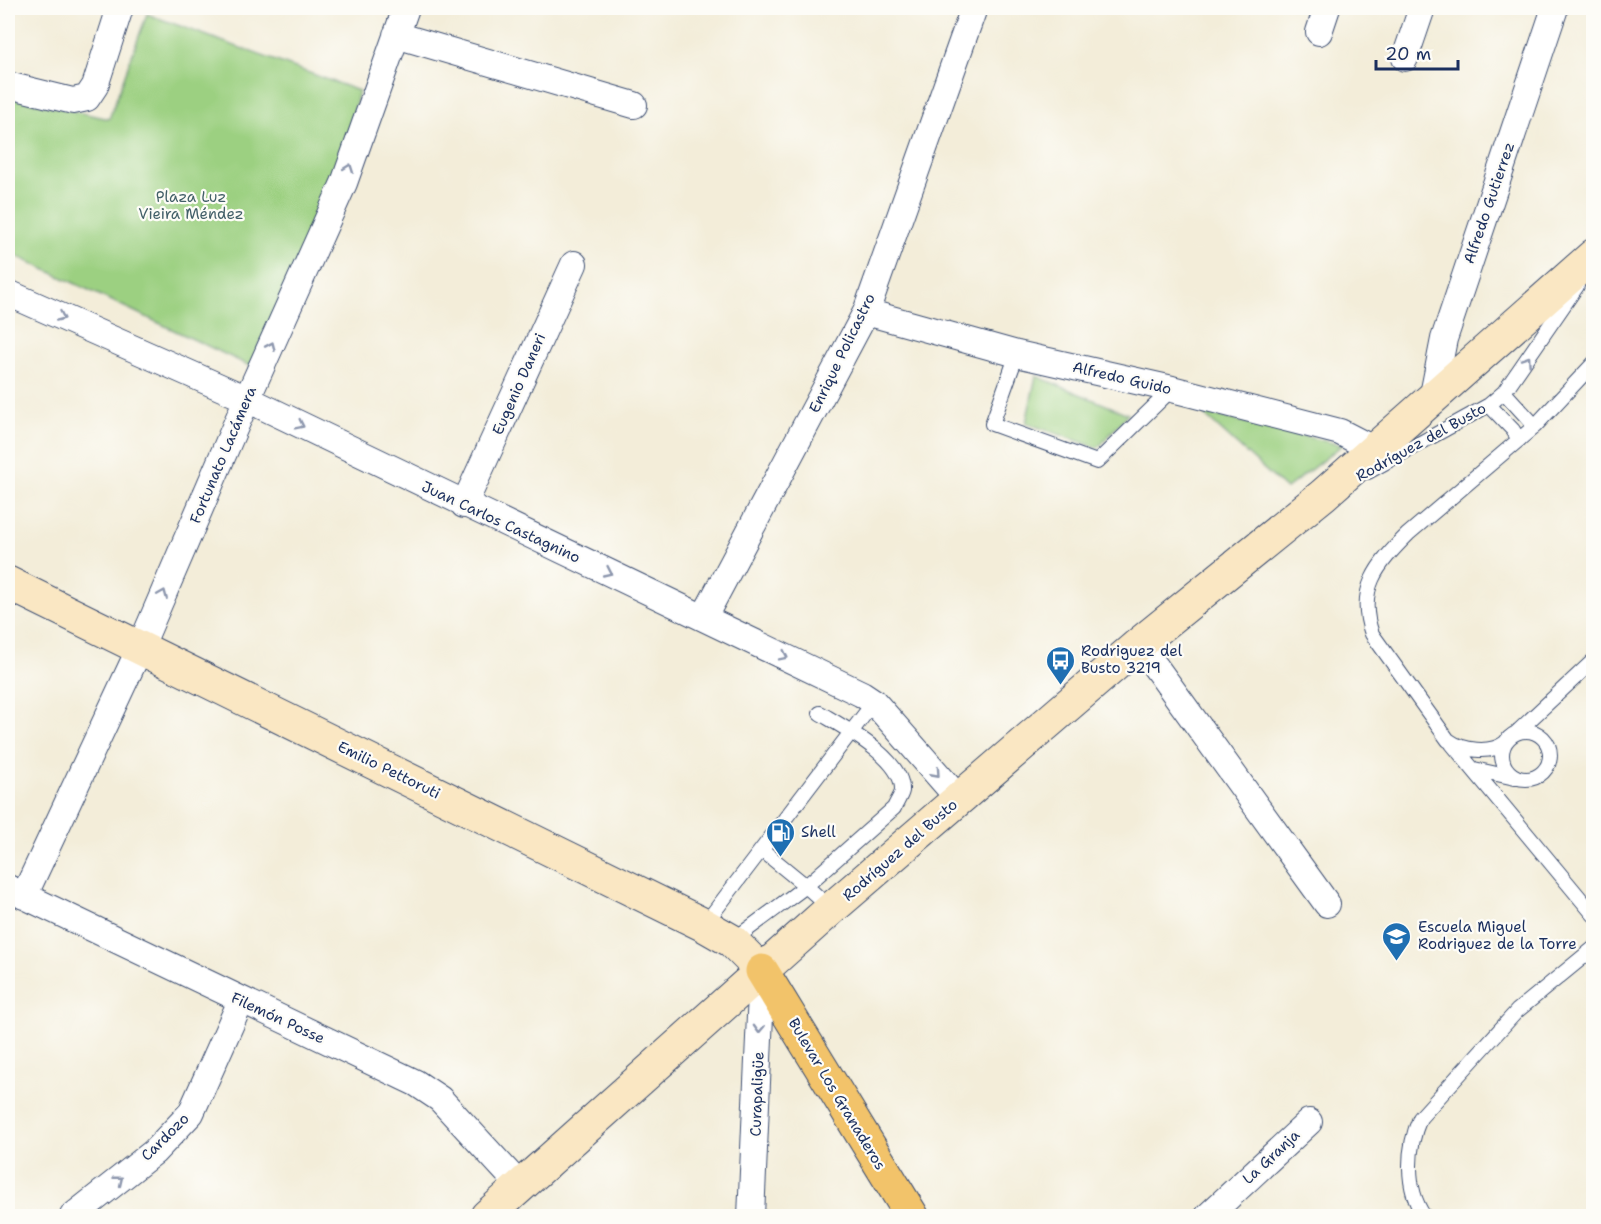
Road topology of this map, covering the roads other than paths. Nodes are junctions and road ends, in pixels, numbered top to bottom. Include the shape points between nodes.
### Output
1 (120, 8) edge
2 (406, 8) edge
3 (974, 8) edge
4 (1328, 8) edge
5 (1422, 8) edge
6 (1555, 8) edge
7 (1320, 32) dead end
8 (396, 35) junction
9 (1405, 58) dead end
10 (8, 85) edge
11 (634, 105) dead end
12 (1593, 255) edge
13 (1593, 262) edge
14 (574, 264) dead end
15 (8, 293) edge
16 (866, 312) junction
17 (1017, 354) junction
18 (1593, 363) edge
19 (1172, 389) junction
20 (1504, 392) junction
21 (247, 399) junction
22 (1432, 400) junction
23 (1489, 405) junction
24 (1535, 426) junction
25 (1519, 440) junction
26 (1375, 450) junction
27 (1323, 495) junction
28 (464, 505) junction
29 (8, 583) edge
30 (704, 617) junction
31 (1138, 644) junction
32 (140, 648) junction
33 (1593, 660) edge
34 (874, 702) junction
35 (1538, 711) junction
36 (820, 713) dead end
37 (851, 731) junction
38 (1535, 732) junction
39 (1510, 739) junction
40 (1448, 740) junction
41 (1474, 769) junction
42 (1518, 778) junction
43 (959, 799) junction
44 (762, 850) junction
45 (806, 886) junction
46 (16, 892) edge
47 (1327, 904) dead end
48 (831, 909) junction
49 (1593, 915) edge
50 (705, 925) junction
51 (732, 941) junction
52 (1593, 948) edge
53 (762, 971) junction
54 (241, 1001) junction
55 (1309, 1122) dead end
56 (521, 1187) junction
57 (73, 1216) edge
58 (487, 1216) edge
59 (751, 1216) edge
60 (912, 1216) edge
61 (1208, 1216) edge
62 (1424, 1216) edge

1 - 10 street via 95,86 87,98 73,101
2 - 8 street, Fortunato Lacámera
3 - 16 street, Enrique Policastro
4 - 7 street
5 - 9 street
6 - 22 street, Alfredo Gutierrez via 1444,339
8 - 11 street
21 -> 8 street, Fortunato Lacámera via 344,183
12 - 22 main road, Rodríguez del Busto
20 -> 13 lane, Rodríguez del Busto
14 - 28 street, Eugenio Daneri
15 -> 21 street, Juan Carlos Castagnino
16 - 17 street, Alfredo Guido
16 - 30 street, Enrique Policastro
17 - 19 street, Alfredo Guido
17 - 19 lane via 992,424 1097,462
18 - 24 lane
19 - 26 street, Alfredo Guido via 1340,432
20 - 23 lane, Rodríguez del Busto
20 - 24 lane
21 -> 28 street, Juan Carlos Castagnino
32 -> 21 street, Fortunato Lacámera
22 - 26 main road, Rodríguez del Busto
23 - 25 lane
23 - 27 lane, Rodríguez del Busto
24 - 25 lane
25 - 40 lane via 1389,553 1365,599 1372,634
26 - 27 main road, Rodríguez del Busto
27 - 31 main road, Rodríguez del Busto
28 -> 30 street, Juan Carlos Castagnino
29 - 32 main road, Emilio Pettoruti
30 -> 34 street, Juan Carlos Castagnino
31 - 43 main road, Rodríguez del Busto
31 - 47 street
32 - 46 street, Fortunato Lacámera
32 - 50 main road, Emilio Pettoruti
33 - 35 lane
34 - 37 lane
34 -> 43 street, Juan Carlos Castagnino
35 - 38 lane
35 - 39 lane
36 - 37 lane
37 - 44 lane
37 - 45 lane via 879,750 898,774 902,791 894,808
38 - 39 lane via 1521,731
38 - 42 lane via 1548,744 1551,760 1542,774 1526,780
39 - 40 lane via 1500,747 1475,750
39 - 42 lane via 1502,756 1503,764
40 - 41 lane
41 - 42 lane
41 - 49 lane
43 - 48 main road, Rodríguez del Busto
44 - 45 lane
44 - 50 lane
45 - 48 lane
45 - 51 lane
46 - 54 street, Filemón Posse
48 - 53 main road, Rodríguez del Busto
50 - 51 main road, Emilio Pettoruti
51 - 53 main road, Emilio Pettoruti
52 - 62 lane via 1517,1011 1420,1118 1410,1158 1412,1185
53 - 56 main road, Rodríguez del Busto
53 -> 59 street, Curapaligüe
53 - 60 main road, Bulevar Los Granaderos
54 - 56 street, Filemón Posse via 416,1083 440,1099
57 -> 54 street, Cardozo via 154,1152 191,1113
55 - 61 street, La Granja
56 - 58 main road, Rodríguez del Busto

